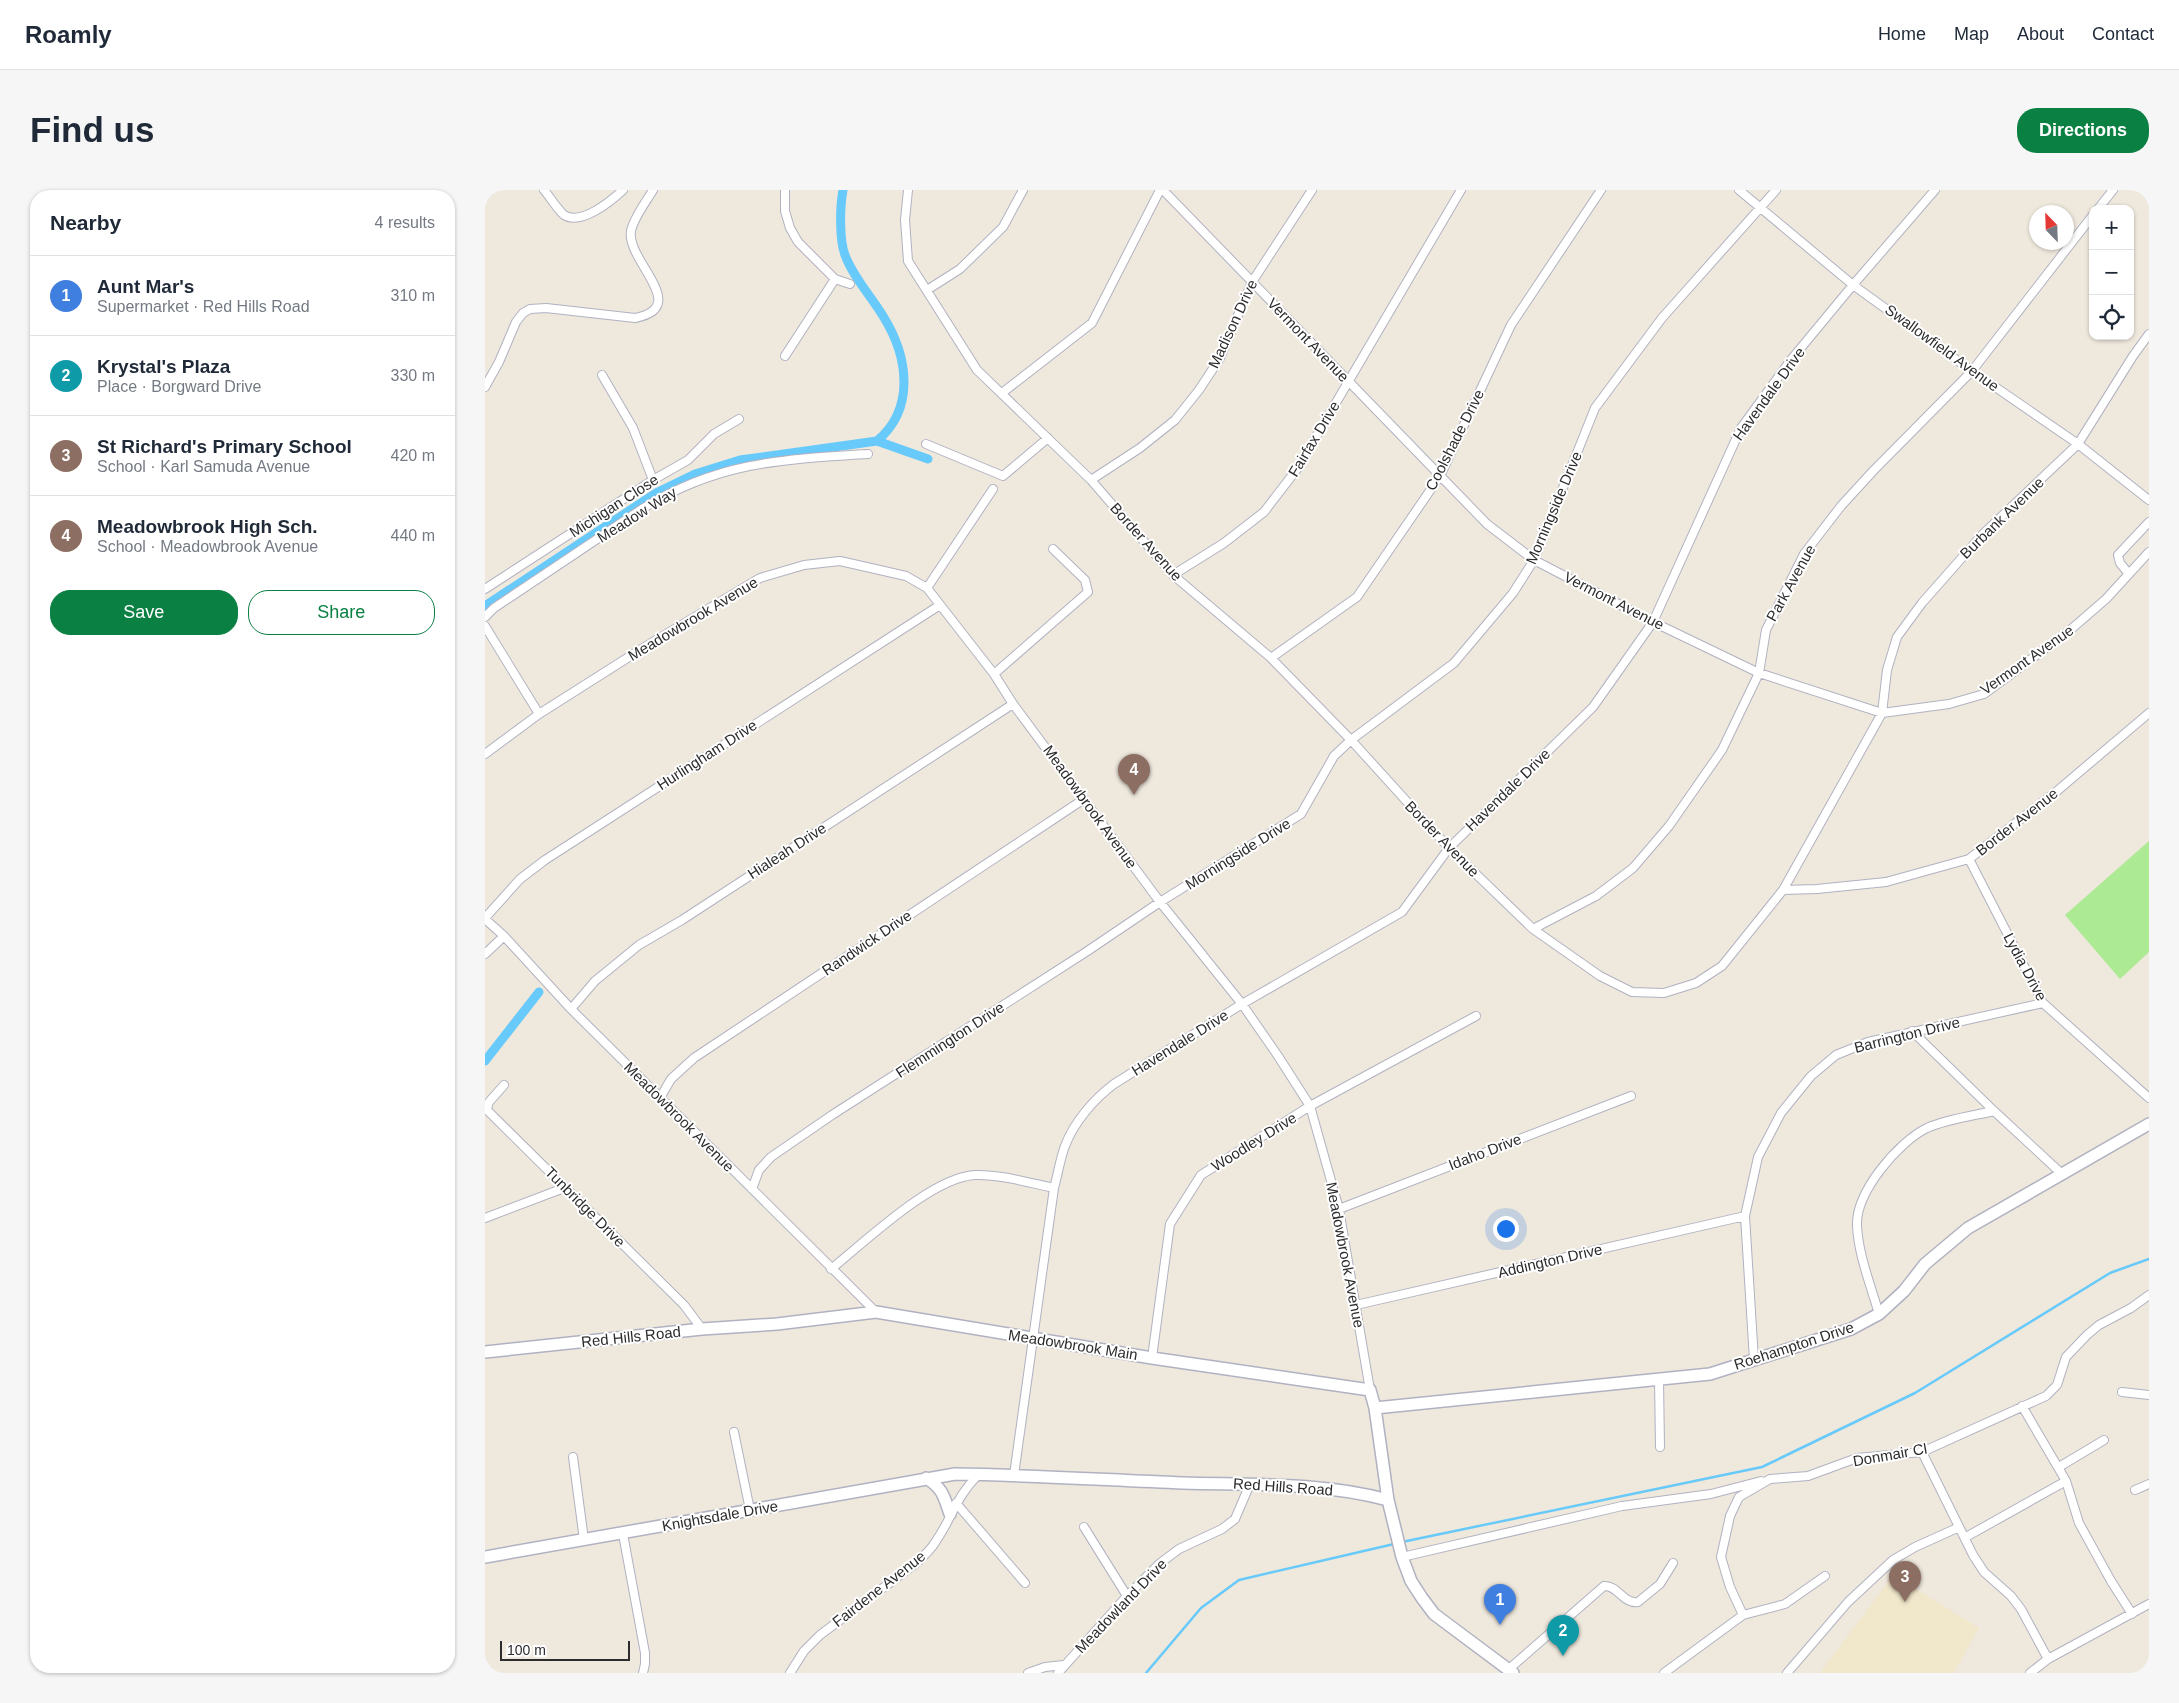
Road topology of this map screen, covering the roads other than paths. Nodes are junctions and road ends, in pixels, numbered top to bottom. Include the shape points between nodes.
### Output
1 (544, 190) edge
2 (623, 190) edge
3 (653, 190) edge
4 (785, 190) edge
5 (908, 190) edge
6 (1023, 190) edge
7 (1161, 190) edge
8 (1311, 190) edge
9 (1461, 190) edge
10 (1601, 190) edge
11 (1739, 190) edge
12 (1776, 190) edge
13 (1935, 190) edge
14 (2113, 190) edge
15 (2101, 205) edge
16 (1760, 208) junction
17 (2089, 220) edge
18 (835, 279) junction
19 (1252, 282) junction
20 (850, 284) dead end
21 (1853, 285) junction
22 (927, 290) junction
23 (2149, 334) edge
24 (785, 356) dead end
25 (1972, 371) junction
26 (602, 375) dead end
27 (1348, 382) junction
28 (485, 387) edge
29 (1002, 393) junction
30 (739, 419) dead end
31 (1047, 438) junction
32 (926, 444) dead end
33 (2078, 444) junction
34 (868, 454) dead end
35 (1440, 476) junction
36 (653, 480) junction
37 (1091, 480) junction
38 (993, 489) dead end
39 (2149, 500) edge
40 (2149, 522) edge
41 (1053, 549) dead end
42 (2149, 552) edge
43 (1534, 560) junction
44 (2129, 574) junction
45 (1173, 576) junction
46 (927, 588) junction
47 (485, 589) edge
48 (940, 605) junction
49 (485, 617) edge
50 (1653, 622) junction
51 (485, 626) edge
52 (1271, 658) junction
53 (1759, 673) junction
54 (994, 674) junction
55 (1013, 704) junction
56 (1882, 713) junction
57 (2149, 713) edge
58 (539, 714) junction
59 (1351, 740) junction
60 (485, 754) edge
61 (1084, 799) junction
62 (1449, 848) junction
63 (1969, 859) junction
64 (1783, 890) junction
65 (1160, 902) junction
66 (485, 918) edge
67 (1533, 929) junction
68 (504, 936) junction
69 (485, 954) edge
70 (2043, 1003) junction
71 (1241, 1004) junction
72 (571, 1010) junction
73 (1476, 1016) dead end
74 (1912, 1032) junction
75 (504, 1085) dead end
76 (1631, 1096) dead end
77 (660, 1098) junction
78 (2149, 1098) edge
79 (1309, 1106) junction
80 (1994, 1111) junction
81 (2149, 1124) edge
82 (2062, 1174) junction
83 (564, 1188) junction
84 (1055, 1188) junction
85 (752, 1189) junction
86 (1339, 1209) junction
87 (1745, 1216) junction
88 (485, 1218) edge
89 (831, 1269) junction
90 (2149, 1295) edge
91 (1356, 1305) junction
92 (876, 1312) junction
93 (1879, 1314) junction
94 (777, 1324) joint
95 (702, 1329) junction
96 (1032, 1339) junction
97 (485, 1352) edge
98 (1152, 1358) junction
99 (1754, 1360) junction
100 (1659, 1380) junction
101 (1370, 1390) junction
102 (2122, 1392) dead end
103 (2149, 1395) edge
104 (2022, 1406) junction
105 (1375, 1408) junction
106 (734, 1432) dead end
107 (2104, 1440) dead end
108 (1660, 1448) dead end
109 (1922, 1452) junction
110 (573, 1457) dead end
111 (2059, 1467) junction
112 (955, 1474) joint
113 (979, 1475) junction
114 (1013, 1475) junction
115 (926, 1478) junction
116 (1770, 1479) junction
117 (2066, 1481) junction
118 (1250, 1484) junction
119 (2149, 1484) edge
120 (2135, 1490) dead end
121 (1388, 1500) junction
122 (956, 1503) junction
123 (750, 1510) junction
124 (951, 1514) junction
125 (1084, 1528) dead end
126 (1960, 1529) junction
127 (623, 1534) junction
128 (1966, 1537) junction
129 (584, 1540) junction
130 (485, 1557) edge
131 (1402, 1557) junction
132 (1673, 1563) dead end
133 (1825, 1576) dead end
134 (1025, 1583) dead end
135 (1127, 1596) junction
136 (2149, 1604) edge
137 (2133, 1614) junction
138 (1743, 1615) junction
139 (2048, 1659) junction
140 (1064, 1665) junction
141 (1511, 1671) edge
142 (643, 1673) edge
143 (790, 1673) edge
144 (1028, 1673) edge
145 (1058, 1673) edge
146 (1664, 1673) edge
147 (1787, 1673) edge
148 (2029, 1673) edge

1 - 2 street via 564,215 572,217 588,215
3 - 28 street via 631,231 632,246 657,288 656,306 645,316 627,318 546,308 523,312
4 - 18 street via 785,212 790,228 798,242
5 - 22 street, Border Avenue via 905,220 908,261
6 - 22 street via 1003,227 960,269
7 - 19 street, Vermont Avenue
7 - 29 street via 1092,324
8 - 19 street, Madison Drive
9 - 27 street, Fairfax Drive
10 - 35 street, Coolshade Drive via 1511,325
11 - 16 street, Swallowfield Avenue
12 - 16 street, Morningside Drive
13 - 21 street, Havendale Drive
14 - 15 street
16 - 21 street, Swallowfield Avenue
16 - 43 street, Morningside Drive via 1662,318 1595,408
17 - 25 street, Park Avenue
18 - 20 street
18 - 24 street
19 - 27 street, Vermont Avenue
19 - 37 street, Madison Drive via 1220,358 1175,420
21 - 25 street, Swallowfield Avenue
21 - 50 street, Havendale Drive via 1741,428
22 - 29 street, Border Avenue via 977,370
23 - 33 street, Burbank Avenue
25 - 33 street, Swallowfield Avenue
25 - 53 street, Park Avenue via 1874,470 1804,554 1766,630
26 - 36 street via 633,428
27 - 35 street, Vermont Avenue
27 - 45 street, Fairfax Drive via 1297,470 1264,512
29 - 31 street, Border Avenue
30 - 36 street, Michigan Close via 714,434 688,460
31 - 32 street via 1003,476
31 - 37 street, Border Avenue
33 - 39 street, Swallowfield Avenue
33 - 56 street, Burbank Avenue via 1982,535 1921,602 1892,649
34 - 49 street, Meadow Way via 746,465 688,484 642,509
35 - 43 street, Vermont Avenue via 1487,524
35 - 52 street, Coolshade Drive via 1357,598
36 - 47 street, Michigan Close
37 - 45 street, Border Avenue
38 - 46 street
40 - 44 street via 2119,555 2120,563
41 - 54 street via 1085,580 1088,592
42 - 44 street, Vermont Avenue
43 - 50 street, Vermont Avenue
43 - 59 street, Morningside Drive via 1513,593 1454,663
44 - 56 street, Vermont Avenue via 2069,631 1984,694 1949,704
45 - 52 street, Border Avenue
46 - 48 street, Meadowbrook Avenue
46 - 58 street, Meadowbrook Avenue via 906,576 840,561 804,565 760,578
48 - 54 street, Meadowbrook Avenue
48 - 66 street, Hurlingham Drive via 545,860 520,878
50 - 53 street, Vermont Avenue
50 - 62 street, Havendale Drive via 1593,707
51 - 58 street
52 - 59 street, Border Avenue
53 - 56 street, Vermont Avenue
53 - 67 street, Park Avenue via 1722,750 1669,826 1633,868 1596,896
54 - 55 street, Meadowbrook Avenue
55 - 61 street, Meadowbrook Avenue
55 - 72 street, Hialeah Drive via 639,945 595,981
56 - 64 street
57 - 63 street, Border Avenue via 2057,792
58 - 60 street, Meadowbrook Avenue
59 - 62 street, Border Avenue
59 - 65 street, Morningside Drive via 1334,756 1301,814
61 - 65 street, Meadowbrook Avenue
61 - 77 street, Randwick Drive via 694,1058 671,1079
62 - 67 street, Border Avenue
62 - 71 street, Havendale Drive via 1402,912
63 - 64 street, Border Avenue via 1886,882
63 - 70 street, Lydia Drive
64 - 67 street, Border Avenue via 1722,966 1697,983 1663,993 1631,992 1600,976
65 - 71 street, Meadowbrook Avenue
65 - 85 street, Flemmington Drive via 771,1157 759,1170
66 - 68 street, Meadowbrook Avenue
68 - 69 street
68 - 72 street, Meadowbrook Avenue
70 - 74 street, Barrington Drive
70 - 78 street, Lydia Drive
71 - 79 street, Meadowbrook Avenue
71 - 84 street, Havendale Drive via 1101,1093 1066,1145
72 - 77 street, Meadowbrook Avenue
73 - 79 street, Woodley Drive
74 - 80 street
74 - 87 street, Barrington Drive via 1868,1042 1836,1055 1811,1076 1781,1113 1759,1157
75 - 83 street, Tunbridge Drive via 487,1109
76 - 86 street, Idaho Drive
77 - 85 street, Meadowbrook Avenue
79 - 86 street, Meadowbrook Avenue
79 - 98 street, Woodley Drive via 1201,1175 1186,1197 1170,1224
80 - 82 street
80 - 93 street via 1927,1128 1911,1138 1875,1179 1861,1202 1857,1223 1859,1242
81 - 82 street, Roehampton Drive
82 - 93 street, Roehampton Drive via 1953,1240 1925,1264 1904,1291
83 - 88 street
83 - 95 street, Tunbridge Drive via 684,1306
84 - 89 street via 974,1175 957,1179 929,1192
84 - 96 street, Havendale Drive
85 - 89 street, Meadowbrook Avenue
86 - 91 street, Meadowbrook Avenue
87 - 91 street, Addington Drive
87 - 99 street, Barrington Drive
89 - 92 street, Meadowbrook Avenue
90 - 104 street, Donmair Cl via 2099,1325 2066,1357 2057,1385 2046,1396
91 - 101 street, Meadowbrook Avenue
92 - 94 street, Meadowbrook Main
92 - 96 street, Meadowbrook Main
93 - 99 street, Roehampton Drive via 1851,1329
94 - 95 street, Red Hills Road
95 - 97 street, Red Hills Road
96 - 98 street, Meadowbrook Main
96 - 114 street, Havendale Drive
98 - 101 street, Meadowbrook Main
99 - 100 street, Roehampton Drive via 1710,1374
100 - 105 street, Roehampton Drive
100 - 108 street
101 - 105 street, Meadowbrook Avenue
102 - 103 street
104 - 109 street, Donmair Cl
104 - 111 street
105 - 121 street, Meadowbrook Avenue
106 - 123 street
107 - 111 street
109 - 116 street, Donmair Cl via 1857,1458 1808,1476
109 - 126 street
110 - 129 street
111 - 117 street
112 - 113 street, Red Hills Road
112 - 115 street, Knightsdale Drive
113 - 114 street, Red Hills Road
113 - 122 street, Fairdene Avenue via 965,1488
114 - 118 street, Red Hills Road
115 - 123 street, Knightsdale Drive
115 - 124 street via 937,1484
116 - 131 street via 1711,1494 1621,1506
116 - 138 street, Donmair Cl via 1739,1497 1730,1516 1721,1558
117 - 128 street
117 - 137 street via 2079,1523
118 - 121 street, Red Hills Road via 1360,1493
118 - 135 street, Meadowland Drive via 1235,1519 1179,1549
119 - 120 street
121 - 131 street
122 - 124 street, Fairdene Avenue
122 - 134 street
123 - 127 street, Knightsdale Drive
124 - 143 street, Fairdene Avenue via 928,1552 820,1635 804,1651
125 - 135 street
126 - 128 street
126 - 147 street via 1915,1547 1893,1560 1848,1602
127 - 129 street, Knightsdale Drive
127 - 142 street via 645,1653
128 - 139 street via 1984,1572 2021,1609
129 - 130 street, Knightsdale Drive
131 - 141 street via 1411,1581 1434,1614
132 - 141 street via 1660,1584 1637,1602 1629,1601 1608,1586 1601,1588
133 - 138 street via 1785,1604
135 - 140 street, Meadowland Drive
136 - 137 street
137 - 139 street
138 - 146 street
139 - 148 street
140 - 144 street
140 - 145 street, Meadowland Drive

